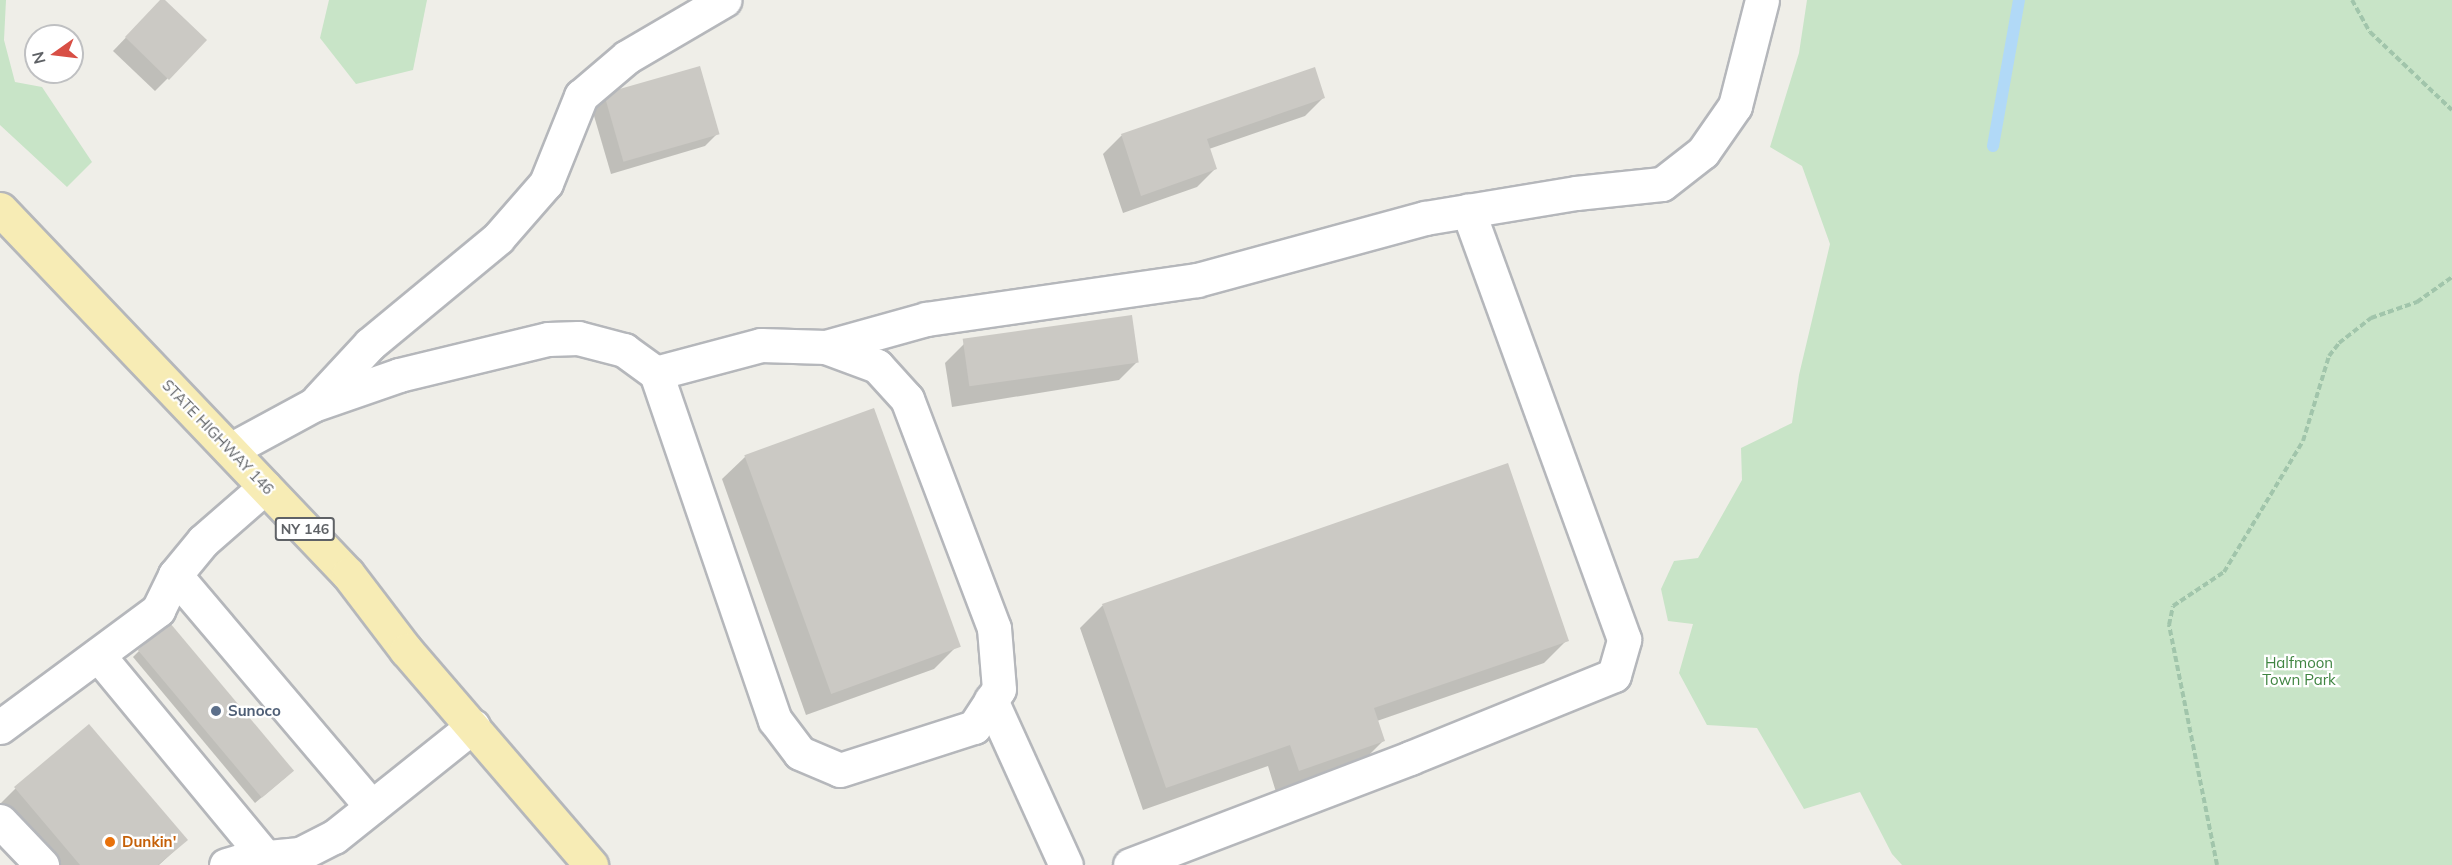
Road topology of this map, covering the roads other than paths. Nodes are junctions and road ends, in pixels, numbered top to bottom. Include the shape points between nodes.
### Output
1 (724, 0) edge
2 (1762, 0) edge
3 (0, 209) edge
4 (1468, 211) junction
5 (826, 346) junction
6 (656, 373) junction
7 (313, 405) junction
8 (230, 450) junction
9 (266, 487) junction
10 (175, 575) junction
11 (98, 655) junction
12 (991, 700) junction
13 (473, 726) junction
14 (0, 727) edge
15 (372, 807) junction
16 (0, 820) edge
17 (265, 857) junction
18 (42, 865) edge
19 (226, 865) edge
20 (591, 865) edge
21 (1066, 865) edge
22 (1130, 865) edge

1 - 7 lane via 627,57 581,96 546,183 498,238 370,344
2 - 4 lane via 1735,106 1703,152 1662,184
3 - 8 main road, STATE HIGHWAY 146 / NY 146
4 - 5 lane via 1425,218 1197,280 926,319
4 - 22 lane via 1624,639 1614,675
5 - 6 lane via 761,345
5 - 12 lane via 877,366 908,399 994,628 999,689
6 - 7 lane via 624,350 599,342 548,339 399,375
6 - 12 lane via 775,720 800,753 840,770 974,727
7 - 8 lane
8 - 9 main road, STATE HIGHWAY 146 / NY 146
9 - 10 lane via 202,541
9 - 13 main road, STATE HIGHWAY 146 / NY 146 via 348,574 406,650
10 - 11 lane via 158,610
10 - 15 lane
11 - 14 lane
11 - 17 lane
12 - 21 lane
13 - 15 lane
13 - 20 main road, STATE HIGHWAY 146 / NY 146
15 - 17 lane via 334,837 300,854
16 - 18 lane
17 - 19 lane

